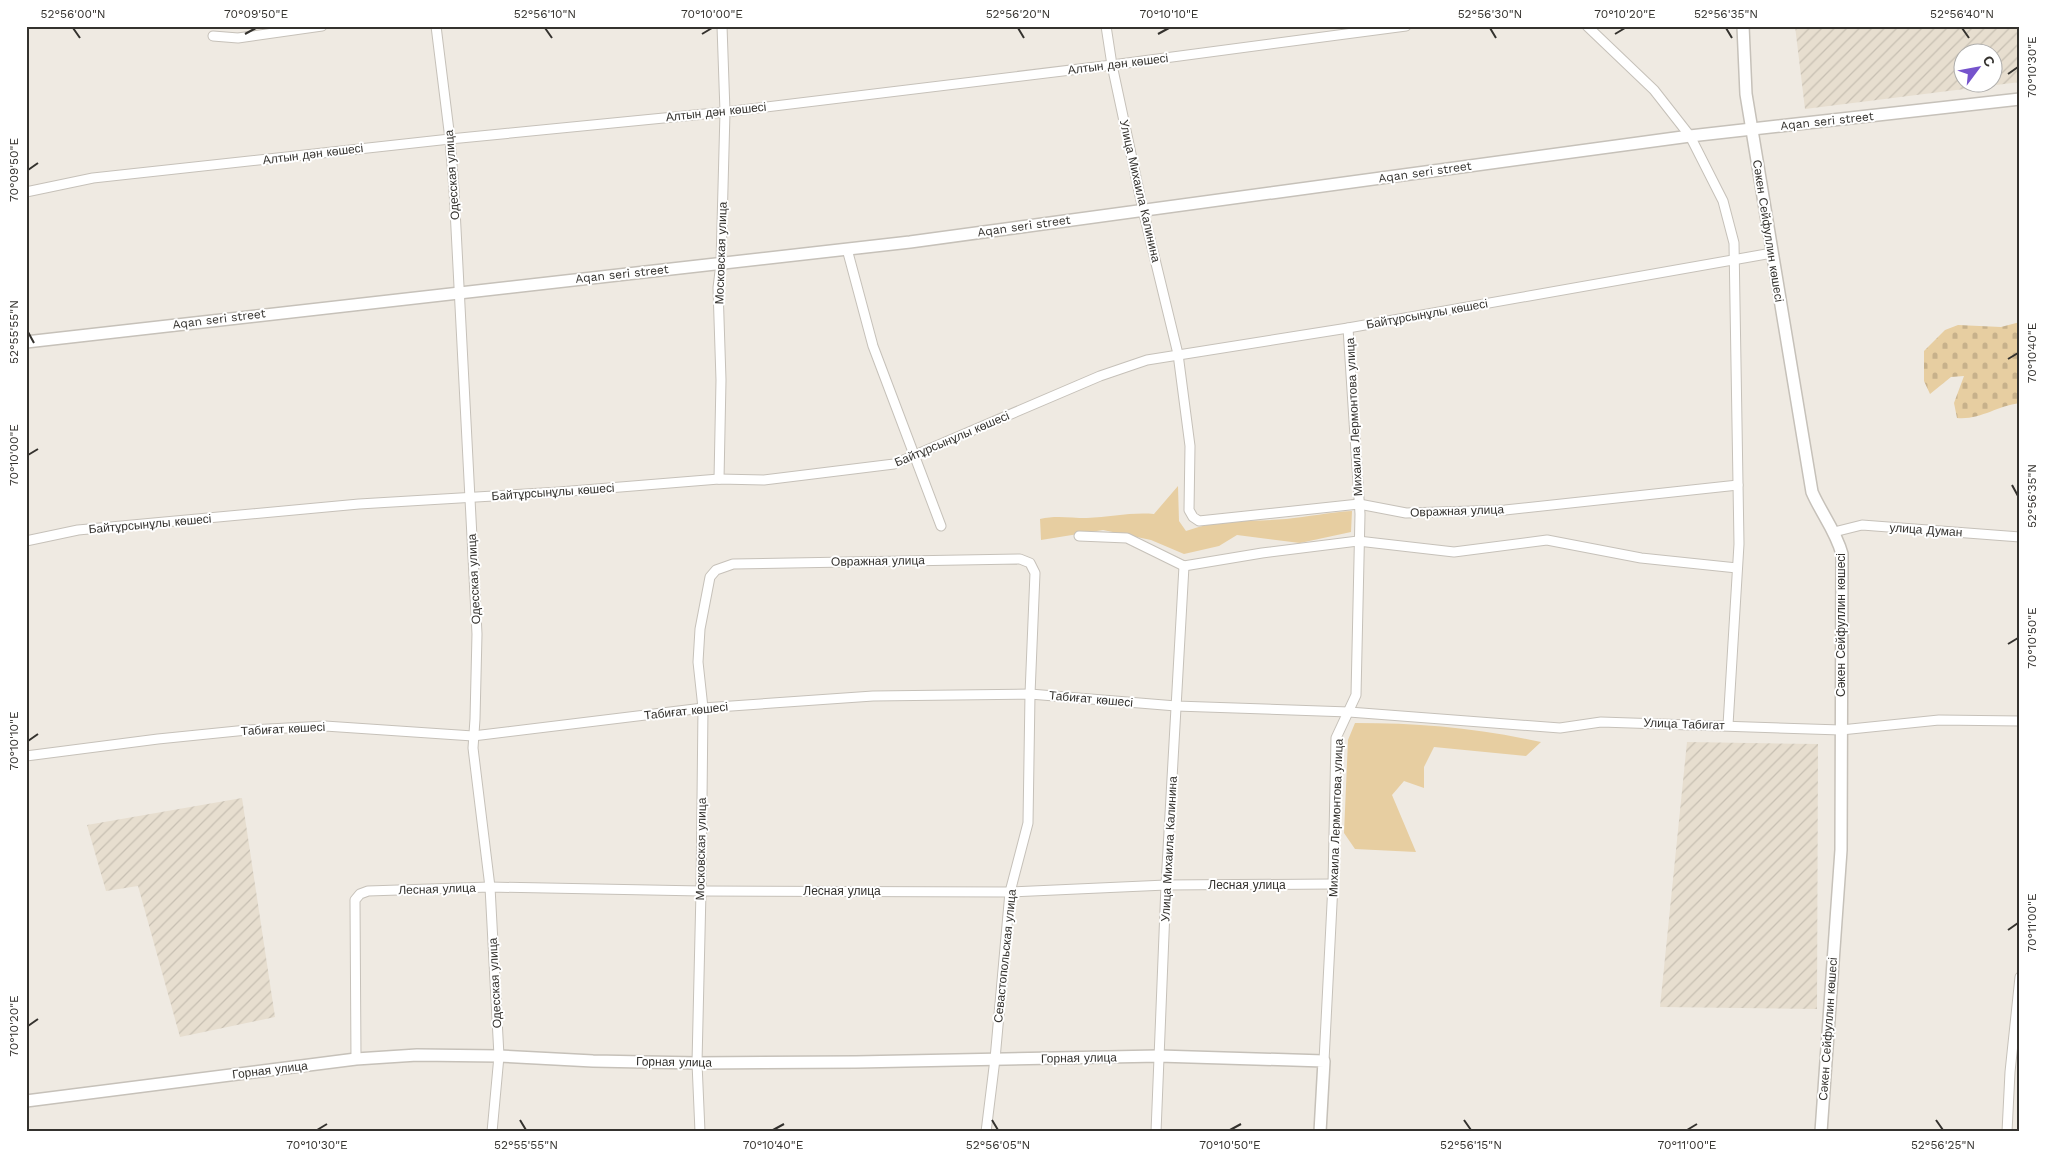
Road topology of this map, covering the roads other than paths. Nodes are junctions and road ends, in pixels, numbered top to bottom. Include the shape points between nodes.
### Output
1 (322, 26) edge
2 (436, 26) edge
3 (722, 26) edge
4 (1106, 26) edge
5 (1406, 26) edge
6 (1587, 26) edge
7 (1743, 26) edge
8 (212, 36) dead end
9 (1112, 65) junction
10 (2020, 99) edge
11 (725, 112) junction
12 (1752, 129) junction
13 (1690, 136) junction
14 (450, 139) junction
15 (26, 192) edge
16 (1143, 210) junction
17 (847, 248) junction
18 (1772, 253) junction
19 (1733, 260) junction
20 (721, 262) junction
21 (460, 292) junction
22 (1348, 328) junction
23 (26, 342) edge
24 (1178, 354) junction
25 (915, 455) junction
26 (718, 479) junction
27 (1738, 485) junction
28 (469, 497) junction
29 (1359, 504) junction
30 (941, 526) dead end
31 (1834, 532) junction
32 (1080, 536) dead end
33 (2020, 537) edge
34 (26, 541) edge
35 (1358, 541) junction
36 (1184, 566) junction
37 (1737, 568) junction
38 (716, 570) joint
39 (1035, 573) joint
40 (1030, 694) junction
41 (1176, 706) junction
42 (703, 708) junction
43 (1349, 712) junction
44 (2020, 721) edge
45 (1728, 725) junction
46 (1841, 730) junction
47 (473, 736) junction
48 (26, 756) edge
49 (1333, 884) junction
50 (1166, 885) junction
51 (490, 887) junction
52 (701, 891) junction
53 (1010, 892) junction
54 (2020, 977) edge
55 (499, 1056) junction
56 (1159, 1056) junction
57 (356, 1059) junction
58 (995, 1059) junction
59 (1324, 1061) junction
60 (697, 1063) junction
61 (2015, 1073) edge
62 (26, 1101) edge
63 (492, 1132) edge
64 (700, 1132) edge
65 (986, 1132) edge
66 (1156, 1132) edge
67 (1320, 1132) edge
68 (1821, 1132) edge
69 (2008, 1132) edge

1 - 8 street via 238,38
2 - 14 street, Одесская улица
3 - 11 street, Московская улица
4 - 9 street, Улица Михаила Калинина
5 - 9 street, Алтын дән көшесі
6 - 13 street via 1654,90
7 - 12 street, Сәкен Сейфуллин көшесі via 1746,94
9 - 11 street, Алтын дән көшесі
9 - 16 street, Улица Михаила Калинина
10 - 12 street, Aqan seri street
11 - 14 street, Алтын дән көшесі
11 - 20 street, Московская улица
12 - 13 street, Aqan seri street
12 - 18 street, Сәкен Сейфуллин көшесі
13 - 16 street, Aqan seri street
13 - 19 street via 1723,201 1734,243
14 - 15 street, Алтын дән көшесі via 93,178
14 - 21 street, Одесская улица
16 - 17 street, Aqan seri street
16 - 24 street, Улица Михаила Калинина
17 - 20 street, Aqan seri street
17 - 25 street via 873,346
18 - 19 street, Байтұрсынұлы көшесі
18 - 31 street, Сәкен Сейфуллин көшесі via 1812,492
19 - 22 street, Байтұрсынұлы көшесі
19 - 27 street
20 - 21 street, Aqan seri street
20 - 26 street, Московская улица via 718,288 721,380
21 - 23 street, Aqan seri street
21 - 28 street, Одесская улица
22 - 24 street, Байтұрсынұлы көшесі
22 - 29 street, Михаила Лермонтова улица
24 - 25 street, Байтұрсынұлы көшесі via 1147,360 1100,376
24 - 29 street, Овражная улица via 1190,446 1189,510 1193,517 1199,521
25 - 26 street, Байтұрсынұлы көшесі via 894,464 847,470 764,480
25 - 30 street
26 - 28 street, Байтұрсынұлы көшесі
27 - 29 street, Овражная улица via 1505,510 1406,513
27 - 37 street
28 - 34 street, Байтұрсынұлы көшесі via 88,529
28 - 47 street, Одесская улица via 478,634
29 - 35 street, Михаила Лермонтова улица
31 - 33 street, улица Думан via 1862,525
31 - 46 street, Сәкен Сейфуллин көшесі via 1842,554
32 - 36 street via 1126,538
35 - 36 street
35 - 37 street via 1454,552 1547,540 1641,558
35 - 43 street, Михаила Лермонтова улица via 1356,695
36 - 41 street, Улица Михаила Калинина
37 - 45 street
38 - 39 street, Овражная улица via 733,564 1020,559 1030,563
38 - 42 street, Московская улица via 710,577 700,629 698,662
39 - 40 street, Севастопольская улица
40 - 41 street, Табиғат көшесі
40 - 42 street, Табиғат көшесі via 872,696
40 - 53 street, Севастопольская улица via 1028,823
41 - 43 street, Табиғат көшесі
41 - 50 street, Улица Михаила Калинина
42 - 47 street, Табиғат көшесі
42 - 52 street, Московская улица
43 - 45 street, Улица Табигат via 1560,728 1601,722
43 - 49 street, Михаила Лермонтова улица via 1336,738
44 - 46 street, Улица Табигат via 1940,720
45 - 46 street, Улица Табигат
46 - 68 street, Сәкен Сейфуллин көшесі via 1841,850
47 - 48 street, Табиғат көшесі via 326,726 158,738
47 - 51 street, Одесская улица
49 - 50 street, Лесная улица
49 - 59 street, Михаила Лермонтова улица
50 - 53 street, Лесная улица
50 - 56 street, Улица Михаила Калинина
51 - 52 street, Лесная улица
51 - 55 street, Одесская улица
51 - 57 street, Лесная улица via 368,891 354,900
52 - 53 street, Лесная улица
52 - 60 street, Московская улица
53 - 58 street, Севастопольская улица
54 - 61 street
55 - 57 street, Горная улица via 417,1055
55 - 60 street, Горная улица
55 - 63 street, Одесская улица
56 - 58 street, Горная улица
56 - 59 street, Горная улица
56 - 66 street, Улица Михаила Калинина
57 - 62 street, Горная улица
58 - 60 street, Горная улица
58 - 65 street, Севастопольская улица
59 - 67 street, Михаила Лермонтова улица
60 - 64 street, Московская улица
61 - 69 street

